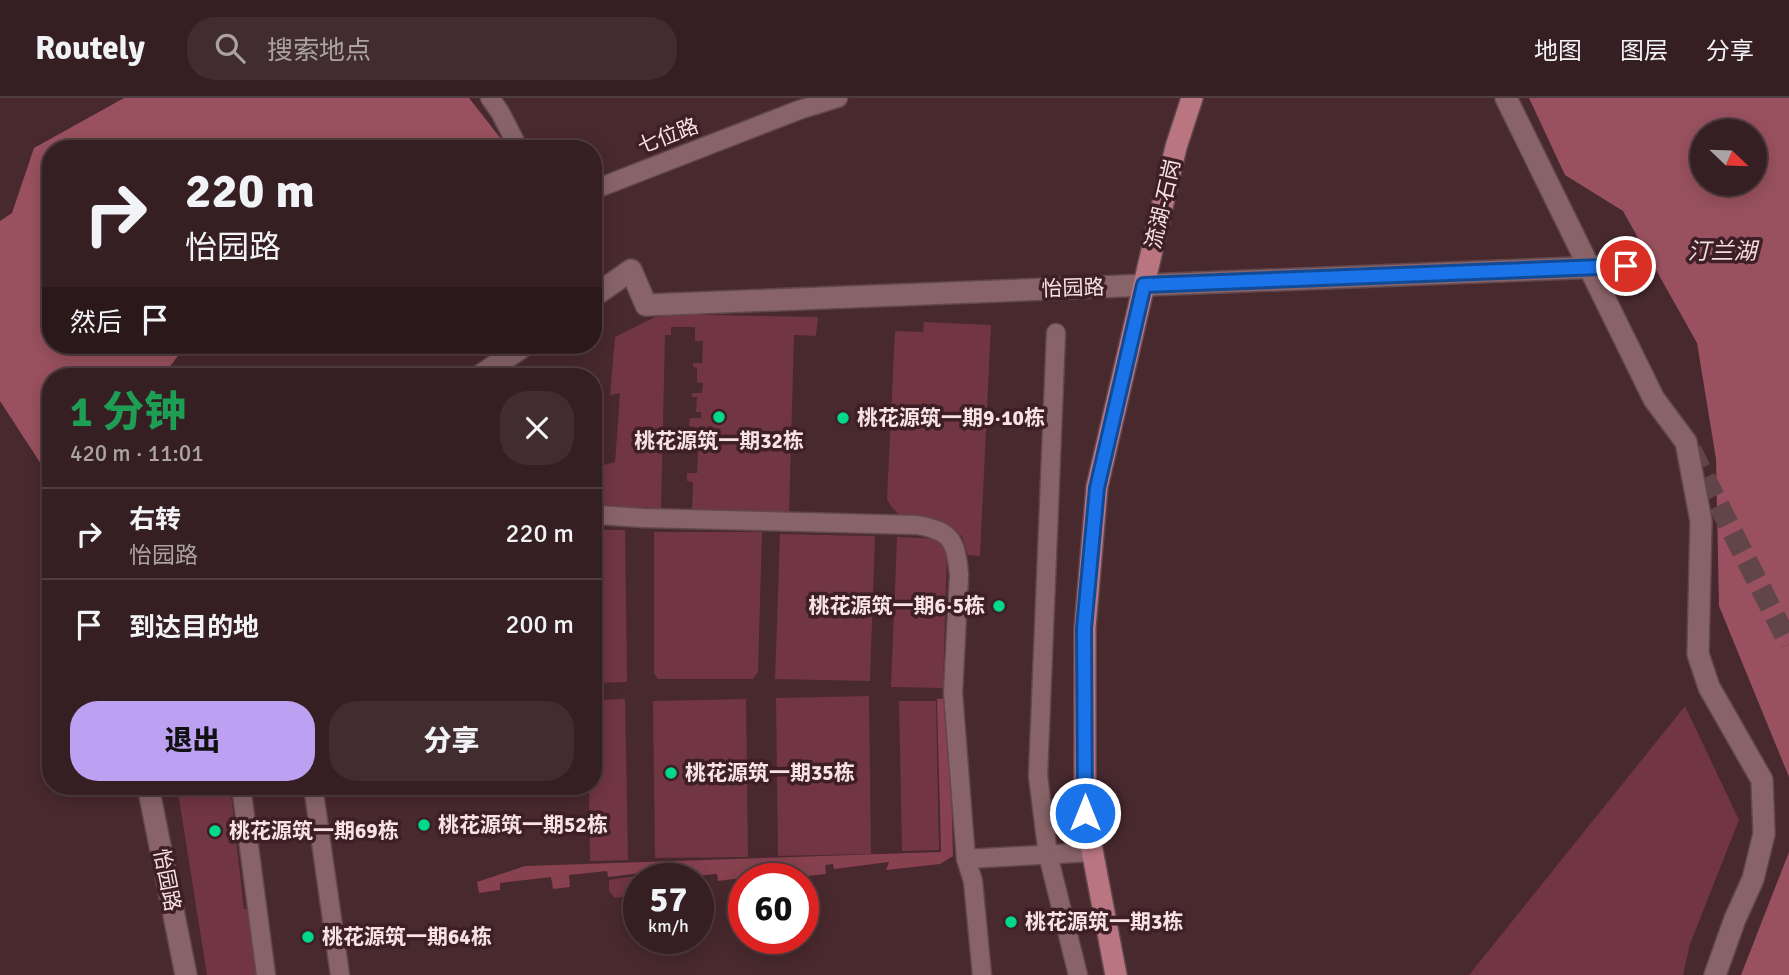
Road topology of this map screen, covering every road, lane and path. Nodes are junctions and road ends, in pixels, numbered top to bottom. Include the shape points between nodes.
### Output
1 (490, 98) edge
2 (838, 98) edge
3 (1192, 98) edge
4 (1506, 98) edge
5 (514, 140) edge
6 (602, 187) edge
7 (1626, 266) dead end
8 (1589, 268) junction
9 (1144, 285) junction
10 (602, 291) edge
11 (1056, 332) dead end
12 (512, 354) edge
13 (492, 368) edge
14 (602, 515) edge
15 (150, 795) edge
16 (242, 795) edge
17 (314, 795) edge
18 (1093, 852) junction
19 (1048, 855) junction
20 (966, 859) junction
21 (186, 975) edge
22 (266, 975) edge
23 (340, 975) edge
24 (982, 975) edge
25 (1078, 975) edge
26 (1116, 975) edge
27 (1715, 975) edge

1 - 5 street
2 - 6 street, 七位路
3 - 9 main road, 流湖-石岗
4 - 8 street
7 - 8 street, 怡园路
8 - 9 street, 怡园路
8 - 27 street via 1654,399 1686,442 1701,521 1698,654 1709,687 1762,780 1764,834 1754,879
9 - 10 street, 怡园路 via 646,305 631,270
9 - 18 main road, 流湖-石岗 via 1097,488 1084,628 1085,813
11 - 19 street via 1038,776
12 - 13 street
14 - 20 street via 917,525 935,528 952,539 959,575 953,693
15 - 21 street, 怡园路
16 - 22 street
17 - 23 street
18 - 19 street
18 - 26 main road, 流湖-石岗
19 - 20 street
19 - 25 street
20 - 24 street via 973,881

